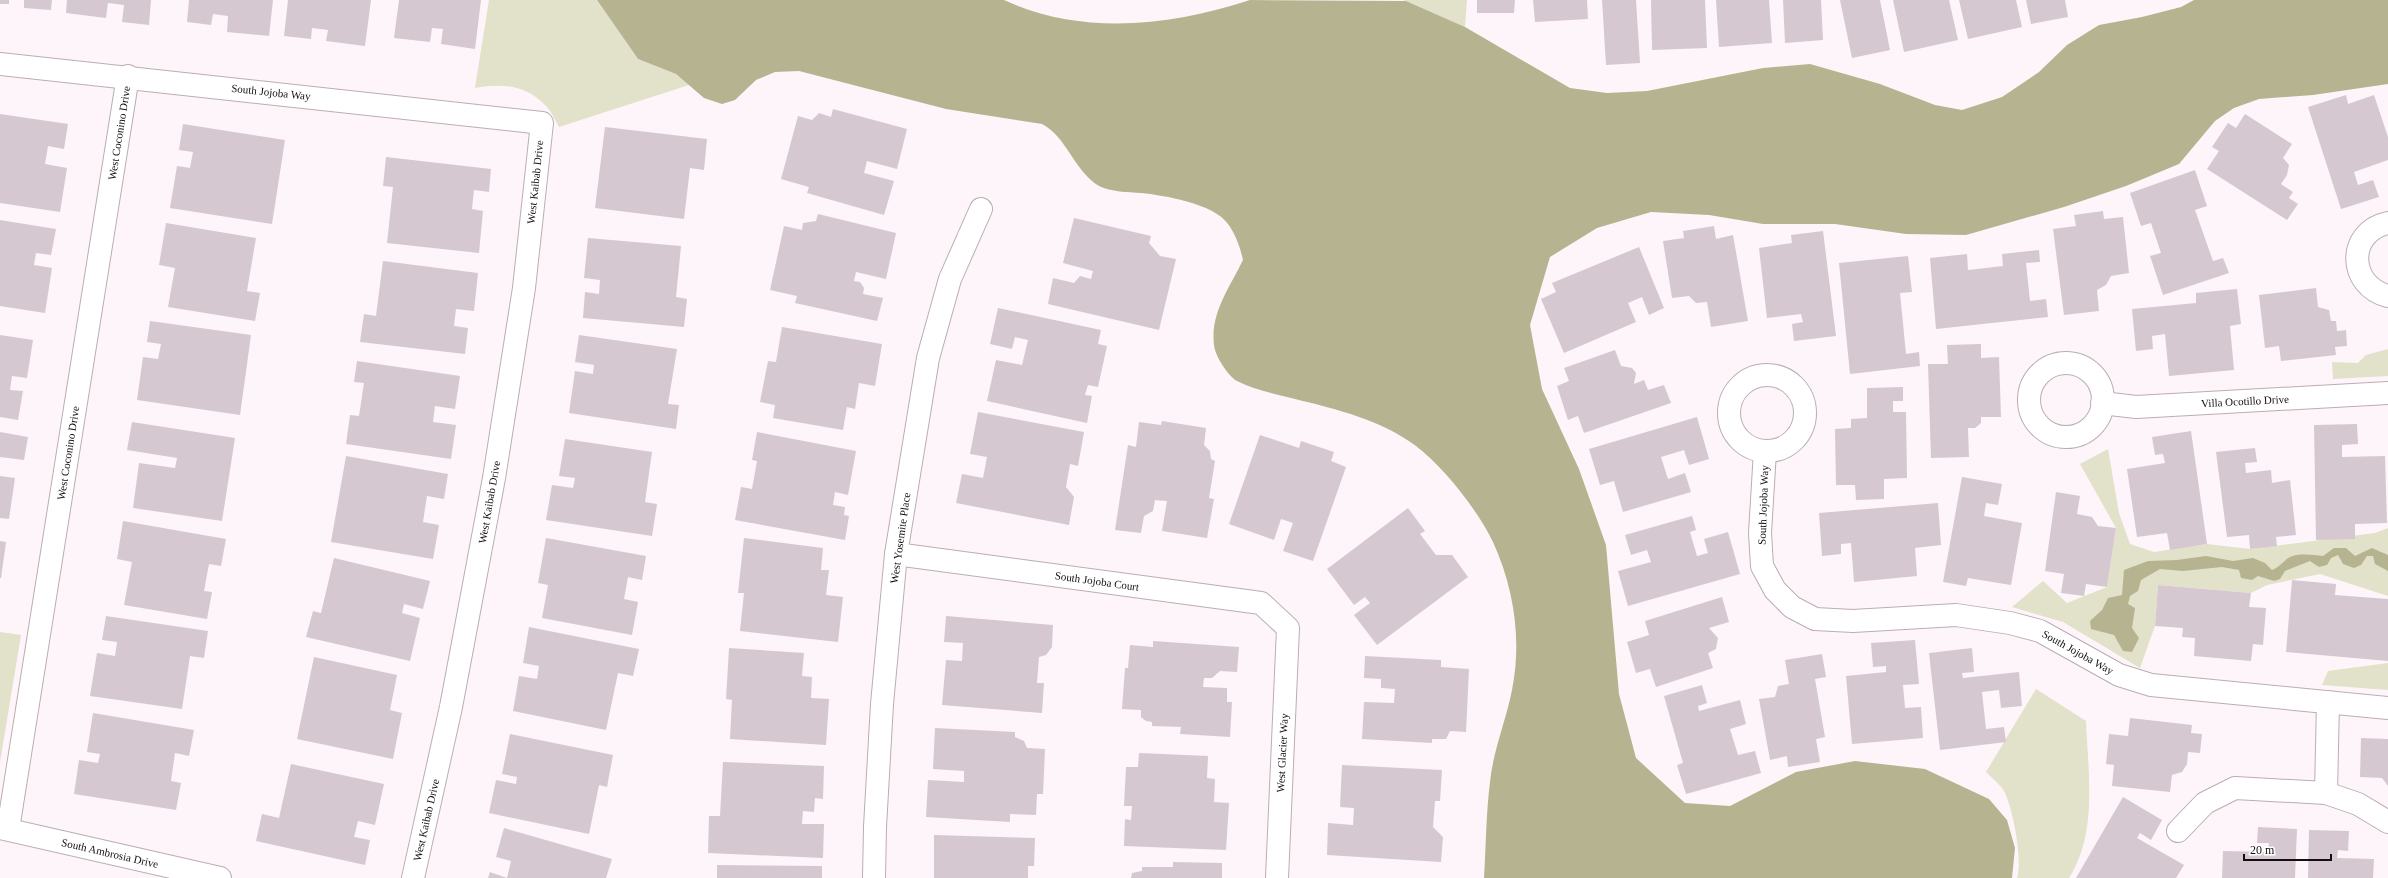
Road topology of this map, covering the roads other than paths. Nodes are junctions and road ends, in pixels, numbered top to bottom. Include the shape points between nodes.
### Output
1 (0, 64) edge
2 (128, 76) junction
3 (542, 123) joint
4 (981, 209) dead end
5 (2388, 224) edge
6 (2388, 296) edge
7 (2388, 393) edge
8 (2102, 403) dead end
9 (1765, 451) dead end
10 (896, 554) junction
11 (1288, 628) joint
12 (2328, 702) junction
13 (2388, 708) edge
14 (2326, 793) junction
15 (2388, 822) edge
16 (4, 829) edge
17 (2178, 831) dead end
18 (220, 878) edge
19 (412, 878) edge
20 (874, 878) edge
21 (1277, 878) edge

1 - 2 street, South Jojoba Way
2 - 3 street, South Jojoba Way
2 - 16 street, West Coconino Drive
3 - 19 street, West Kaibab Drive via 524,288 494,478 451,707
4 - 10 street, West Yosemite Place via 950,279 928,358
5 - 6 street via 2370,231 2363,240 2358,251 2357,264 2368,286 2379,294
7 - 8 street, Villa Ocotillo Drive via 2136,406
9 - 12 street, South Jojoba Way via 1760,533 1762,566 1775,590 1792,607 1815,619 1853,621 1956,615 2010,623 2040,631 2119,675 2151,685
10 - 11 street, South Jojoba Court via 1261,603
10 - 20 street, West Yosemite Place via 882,704
11 - 21 street, West Glacier Way
12 - 13 street, South Jojoba Way
12 - 14 street
14 - 15 street via 2358,804
14 - 17 street via 2236,788 2205,802
16 - 18 street, South Ambrosia Drive

